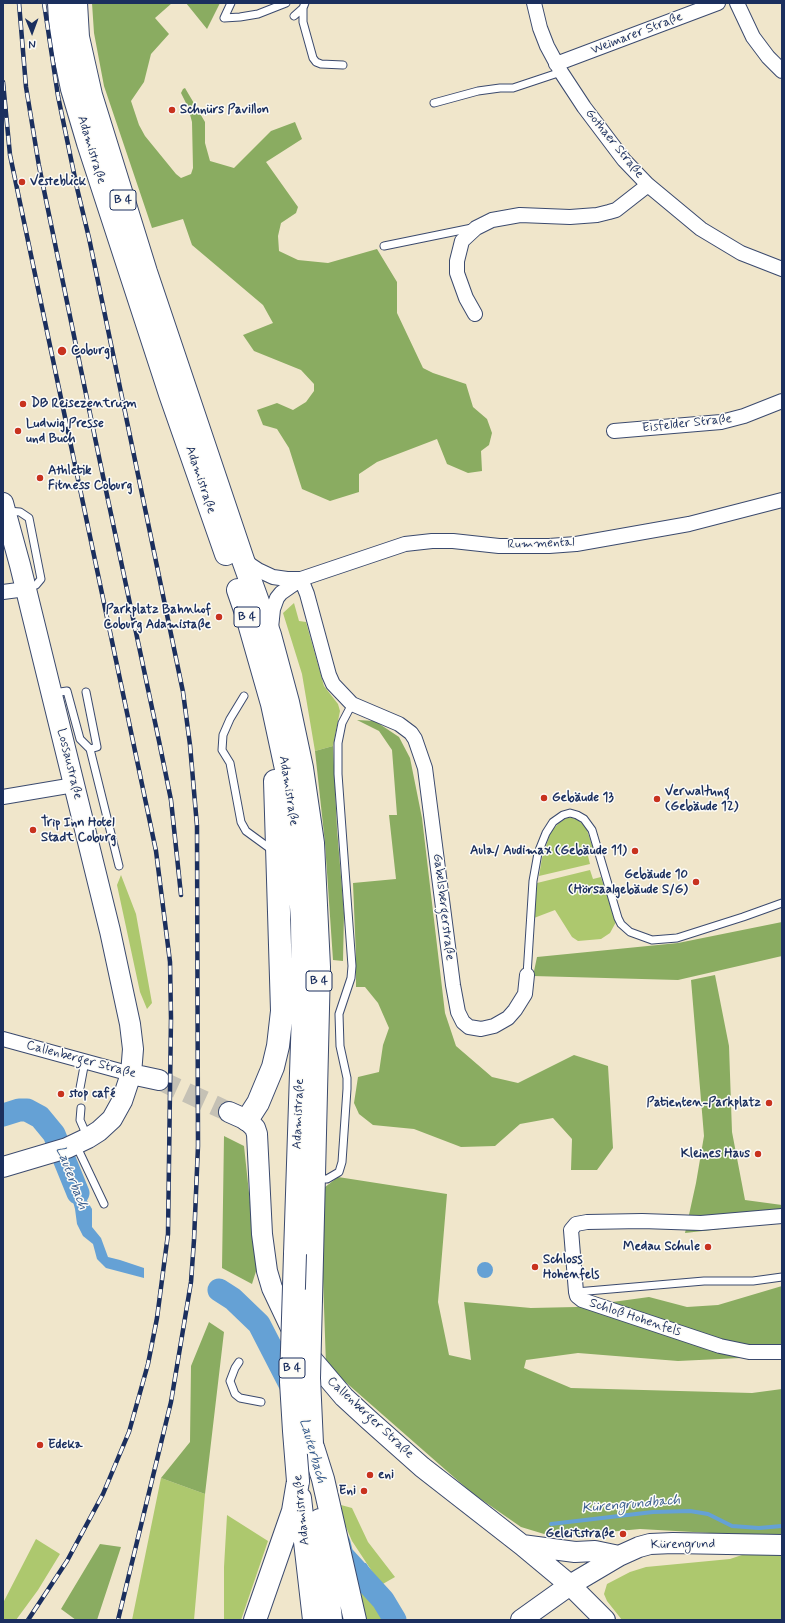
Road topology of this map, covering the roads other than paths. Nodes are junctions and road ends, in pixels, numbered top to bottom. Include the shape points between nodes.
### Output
1 (59, 3) edge
2 (76, 3) edge
3 (231, 3) edge
4 (286, 3) edge
5 (534, 3) edge
6 (718, 3) edge
7 (737, 3) edge
8 (304, 6) edge
9 (294, 16) dead end
10 (343, 65) dead end
11 (559, 68) junction
12 (782, 70) edge
13 (434, 103) dead end
14 (648, 185) junction
15 (476, 228) junction
16 (384, 246) dead end
17 (782, 269) edge
18 (475, 314) dead end
19 (782, 401) edge
20 (614, 431) dead end
21 (782, 500) edge
22 (5, 507) edge
23 (243, 560) junction
24 (301, 578) junction
25 (26, 589) junction
26 (3, 592) edge
27 (270, 635) junction
28 (86, 692) dead end
29 (51, 693) junction
30 (244, 696) dead end
31 (272, 704) junction
32 (352, 704) junction
33 (90, 749) junction
34 (74, 785) junction
35 (3, 797) edge
36 (278, 856) junction
37 (119, 866) dead end
38 (782, 903) edge
39 (527, 975) joint
40 (3, 1039) edge
41 (85, 1061) junction
42 (131, 1074) junction
43 (159, 1080) tunnel mouth
44 (80, 1088) dead end
45 (80, 1108) dead end
46 (238, 1116) joint
47 (77, 1144) junction
48 (3, 1167) edge
49 (313, 1180) junction
50 (104, 1204) dead end
51 (782, 1216) edge
52 (304, 1253) junction
53 (782, 1277) edge
54 (576, 1292) junction
55 (782, 1352) edge
56 (239, 1362) dead end
57 (261, 1402) dead end
58 (312, 1444) junction
59 (298, 1481) junction
60 (522, 1545) junction
61 (782, 1545) edge
62 (619, 1556) junction
63 (570, 1585) junction
64 (322, 1615) edge
65 (255, 1620) edge
66 (354, 1620) edge
67 (521, 1620) edge
68 (605, 1620) edge

1 - 31 highway, Adamistraße / B 4 via 61,36 72,89 86,136 167,386 246,613
2 - 23 highway, Adamistraße / B 4 via 78,37 91,95 146,272
3 - 4 lane via 224,18 258,14
5 - 11 street, Gothaer Straße via 540,28
6 - 11 street, Weimarer Straße
7 - 12 street via 753,37
8 - 9 lane
8 - 10 lane via 303,22 313,58 321,64
11 - 13 lane via 513,88 478,91
11 - 14 street, Gothaer Straße via 609,142
14 - 15 street via 610,212 570,216 520,215 492,220
14 - 17 street, Gothaer Straße via 695,225 720,242 755,260
15 - 16 lane
15 - 18 street via 462,241 457,261 457,273
19 - 20 street, Eisfelder Straße via 721,422
21 - 24 street, Rummental via 689,524 576,544 499,546 453,541 405,544
22 - 25 street, Lossaustraße
23 - 24 street, Rummental via 273,577
23 - 27 highway, Adamistraße / B 4
24 - 27 street, Rummental via 277,598
24 - 32 street via 329,675 333,684
25 - 26 street
25 - 29 street, Lossaustraße
27 - 49 highway, Adamistraße / B 4 via 293,724 313,842 319,967
28 - 33 lane via 97,747
29 - 33 lane via 67,691 80,739
29 - 34 street, Lossaustraße
30 - 36 lane via 222,735 222,750 230,763 241,822 246,831 259,837
31 - 36 highway via 273,824
31 - 52 highway, Adamistraße / B 4 via 287,777 302,919
32 - 39 street, Gabelsbergerstraße via 399,724 415,739 425,768 453,985 458,1012 463,1022 469,1027 481,1029 494,1026 508,1018 525,994
32 - 49 lane via 342,723 338,743 352,966 351,978 339,1014 340,1046 347,1078 342,1155 339,1172 327,1179
33 - 37 lane
34 - 35 street
34 - 42 street, Lossaustraße via 128,1017 133,1049
36 - 46 highway via 282,1011 278,1046 273,1067 258,1103
38 - 39 lane via 677,938 652,940 630,932 618,918 592,830 584,819 570,813 553,822 538,853 533,881
40 - 41 street, Callenberger Straße
41 - 42 street, Callenberger Straße
41 - 44 lane
42 - 43 street, Callenberger Straße
42 - 47 street, Lossaustraße via 117,1111 99,1131
45 - 47 lane
46 - 60 street, Callenberger Straße via 255,1128 257,1134 262,1234 267,1271 290,1326 305,1351 344,1397 369,1420 422,1467
47 - 48 street
47 - 50 lane
49 - 52 highway, Adamistraße / B 4
51 - 54 street, Schloß Hohenfels via 701,1223 642,1221 576,1224 571,1230
52 - 58 highway, Adamistraße / B 4, bridge
52 - 59 highway, Adamistraße / B 4, bridge via 291,1382
53 - 54 lane
54 - 55 street, Schloß Hohenfels via 582,1300 720,1346 749,1352
56 - 57 lane via 230,1381 235,1394 240,1398
58 - 64 highway, Adamistraße / B 4 via 321,1528
58 - 66 highway via 323,1479
59 - 64 highway, Adamistraße / B 4
59 - 65 highway via 293,1511
60 - 62 street via 575,1552 595,1551
60 - 63 street, Callenberger Straße
61 - 62 street, Kürengrund via 650,1544
62 - 63 street, Kürengrund
63 - 67 street
63 - 68 street, Callenberger Straße

